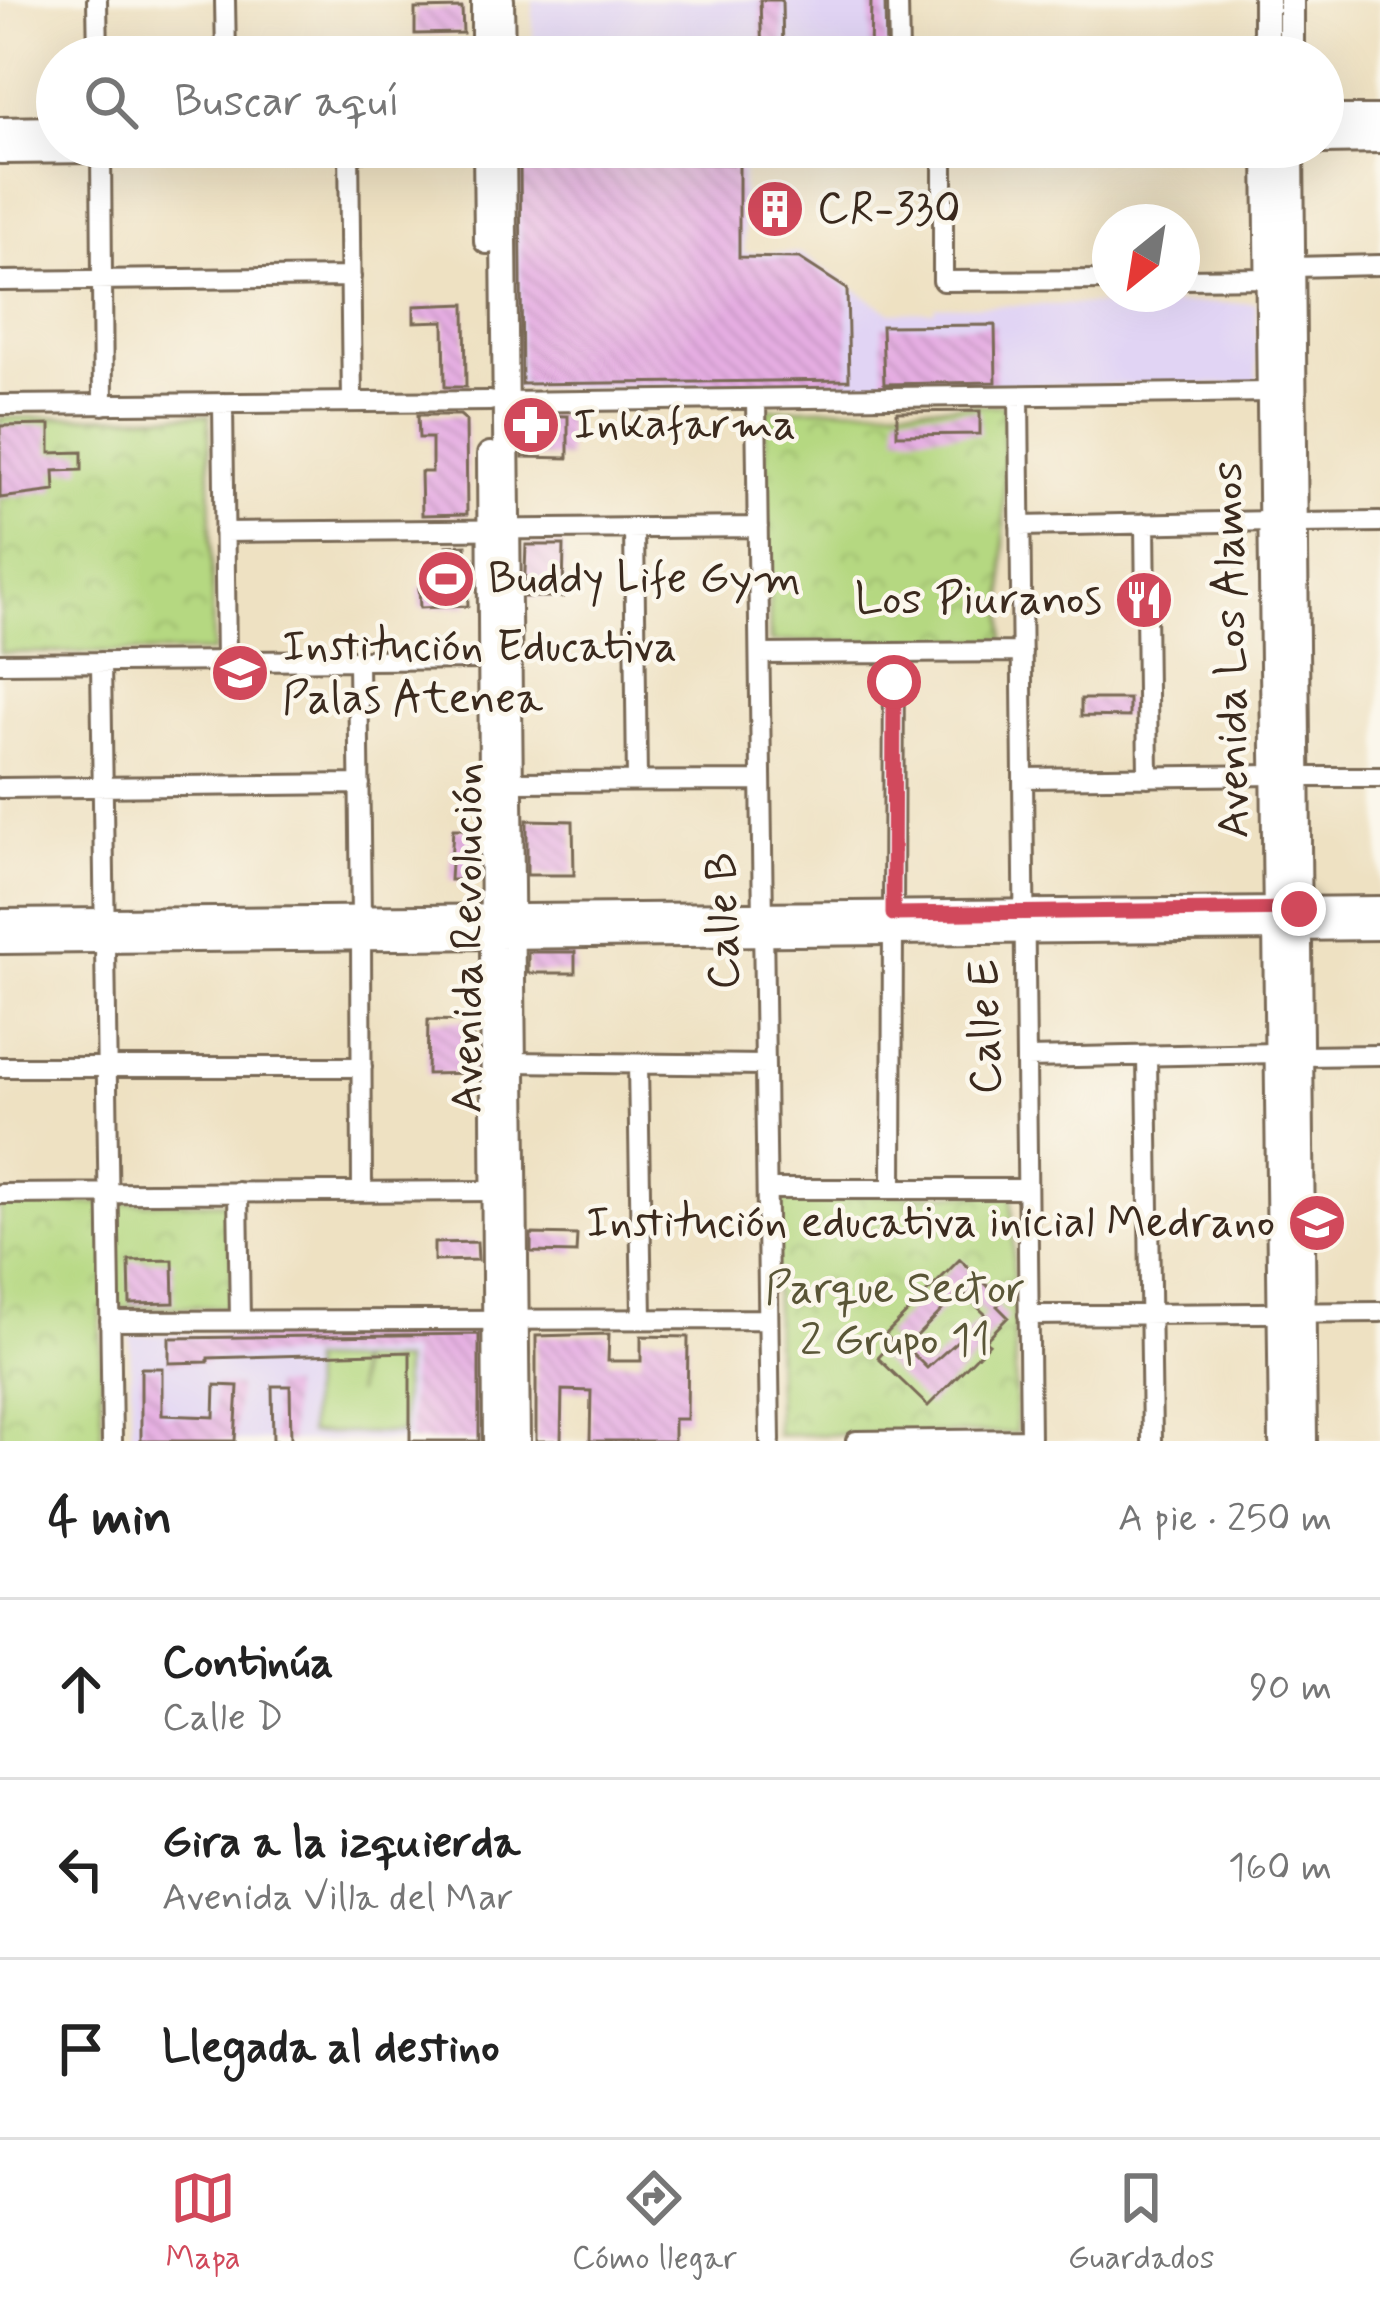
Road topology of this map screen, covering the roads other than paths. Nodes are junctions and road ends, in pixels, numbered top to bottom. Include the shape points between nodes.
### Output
1 (98, 0) edge
2 (225, 0) edge
3 (484, 0) edge
4 (501, 0) edge
5 (898, 0) edge
6 (1266, 0) edge
7 (1291, 0) edge
8 (98, 36) edge
9 (226, 36) edge
10 (484, 36) edge
11 (502, 36) edge
12 (899, 36) edge
13 (1266, 36) edge
14 (1291, 36) edge
15 (1344, 118) edge
16 (1380, 118) edge
17 (36, 129) edge
18 (0, 130) edge
19 (1380, 140) edge
20 (1344, 141) edge
21 (0, 151) edge
22 (36, 151) edge
23 (100, 168) edge
24 (350, 168) edge
25 (487, 168) edge
26 (503, 168) edge
27 (944, 168) edge
28 (1267, 168) edge
29 (1292, 168) edge
30 (1380, 265) edge
31 (1294, 267) junction
32 (351, 277) junction
33 (1270, 278) junction
34 (102, 279) junction
35 (1200, 279) edge
36 (1092, 280) edge
37 (0, 281) edge
38 (1271, 392) junction
39 (1019, 397) junction
40 (756, 400) junction
41 (498, 401) junction
42 (352, 402) junction
43 (103, 404) junction
44 (223, 404) junction
45 (0, 405) edge
46 (1284, 522) junction
47 (1380, 522) edge
48 (1144, 523) junction
49 (1020, 526) junction
50 (758, 527) junction
51 (634, 528) junction
52 (498, 529) junction
53 (224, 532) junction
54 (1022, 652) junction
55 (894, 653) junction
56 (760, 654) junction
57 (490, 659) junction
58 (358, 660) junction
59 (226, 661) junction
60 (101, 662) junction
61 (0, 663) edge
62 (1287, 776) junction
63 (1148, 777) junction
64 (1380, 777) edge
65 (1023, 778) junction
66 (761, 781) junction
67 (508, 782) junction
68 (637, 782) junction
69 (360, 784) junction
70 (103, 787) junction
71 (0, 788) edge
72 (1380, 909) edge
73 (1288, 919) junction
74 (1024, 920) junction
75 (0, 922) edge
76 (893, 923) junction
77 (763, 924) junction
78 (501, 926) junction
79 (1380, 927) edge
80 (361, 928) junction
81 (105, 930) junction
82 (0, 941) edge
83 (1289, 1055) junction
84 (1380, 1055) edge
85 (1147, 1056) junction
86 (1026, 1058) junction
87 (511, 1062) junction
88 (638, 1064) junction
89 (765, 1065) junction
90 (0, 1067) edge
91 (107, 1067) junction
92 (362, 1067) junction
93 (766, 1189) junction
94 (892, 1189) junction
95 (1027, 1189) junction
96 (494, 1191) junction
97 (238, 1192) junction
98 (362, 1192) junction
99 (109, 1193) junction
100 (0, 1194) edge
101 (1380, 1312) edge
102 (1292, 1313) junction
103 (1150, 1314) junction
104 (1028, 1315) junction
105 (505, 1319) junction
106 (642, 1319) junction
107 (768, 1319) junction
108 (240, 1320) junction
109 (110, 1321) junction
110 (1030, 1440) edge
111 (112, 1441) edge
112 (496, 1441) edge
113 (518, 1441) edge
114 (770, 1441) edge
115 (856, 1441) edge
116 (899, 1441) edge
117 (1151, 1441) edge
118 (1282, 1441) edge
119 (1304, 1441) edge

1 - 8 street
2 - 9 street
3 - 10 street
4 - 11 street
5 - 12 street
6 - 13 street
7 - 14 street
15 - 16 street
17 - 18 street
19 - 20 street
21 - 22 street
23 - 34 street
24 - 32 street
25 - 41 street, Avenida Revolución
26 - 41 street, Avenida Revolución
27 - 36 street via 943,281
28 - 33 street, Avenida Los Alamos
29 - 31 street, Avenida Los Alamos
30 - 31 street
31 - 46 street, Avenida Los Alamos
32 - 34 street
32 - 42 street
33 - 35 street
33 - 38 street, Avenida Los Alamos
34 - 37 street
34 - 43 street
38 - 39 street
38 - 46 street, Avenida Los Alamos
39 - 40 street
39 - 49 street, Calle E
40 - 41 street
40 - 50 street, Calle B
41 - 42 street
41 - 52 street, Avenida Revolución
42 - 44 street
43 - 44 street
43 - 45 street
44 - 53 street
46 - 47 street
46 - 48 street
46 - 62 street, Avenida Los Alamos
48 - 49 street
48 - 63 street
49 - 54 street, Calle E
50 - 51 street
50 - 56 street, Calle B
51 - 52 street
51 - 68 street
52 - 53 street
52 - 57 street, Avenida Revolución
52 - 67 street, Avenida Revolución
53 - 59 street
54 - 55 street
54 - 65 street, Calle E
55 - 56 street
55 - 76 street
56 - 66 street, Calle B
57 - 58 street
57 - 78 street, Avenida Revolución
58 - 59 street
58 - 69 street
59 - 60 street
60 - 61 street
60 - 70 street
62 - 63 street
62 - 64 street
62 - 73 street, Avenida Los Alamos
63 - 65 street
65 - 74 street, Calle E
66 - 68 street
66 - 77 street, Calle B
67 - 68 street
67 - 78 street, Avenida Revolución
69 - 70 street
69 - 80 street
70 - 71 street
70 - 81 street
72 - 73 street
73 - 74 street
73 - 79 street
73 - 83 street, Avenida Los Alamos
74 - 76 street
74 - 86 street, Calle E
75 - 81 street
76 - 77 street
76 - 94 street
77 - 78 street
77 - 89 street, Calle B
78 - 80 street
78 - 87 street, Avenida Revolución
78 - 96 street, Avenida Revolución
80 - 81 street
80 - 92 street
81 - 82 street
81 - 91 street
83 - 84 street
83 - 85 street
83 - 102 street, Avenida Los Alamos
85 - 86 street
85 - 103 street
86 - 95 street, Calle E
87 - 88 street
87 - 105 street, Avenida Revolución
88 - 89 street
88 - 106 street
89 - 93 street, Calle B
90 - 91 street
91 - 92 street
91 - 99 street
92 - 98 street
93 - 94 street
93 - 107 street, Calle B
94 - 95 street
95 - 104 street, Calle E
96 - 98 street
96 - 105 street, Avenida Revolución
97 - 98 street
97 - 99 street
97 - 108 street
99 - 100 street
99 - 109 street
101 - 102 street
102 - 103 street
102 - 118 street, Avenida Los Alamos
102 - 119 street, Avenida Los Alamos
103 - 104 street
103 - 117 street
104 - 110 street, Calle E
105 - 106 street
105 - 108 street
105 - 112 street, Avenida Revolución
105 - 113 street, Avenida Revolución
106 - 107 street
107 - 114 street, Calle B
108 - 109 street
109 - 111 street
110 - 116 street
115 - 116 street

